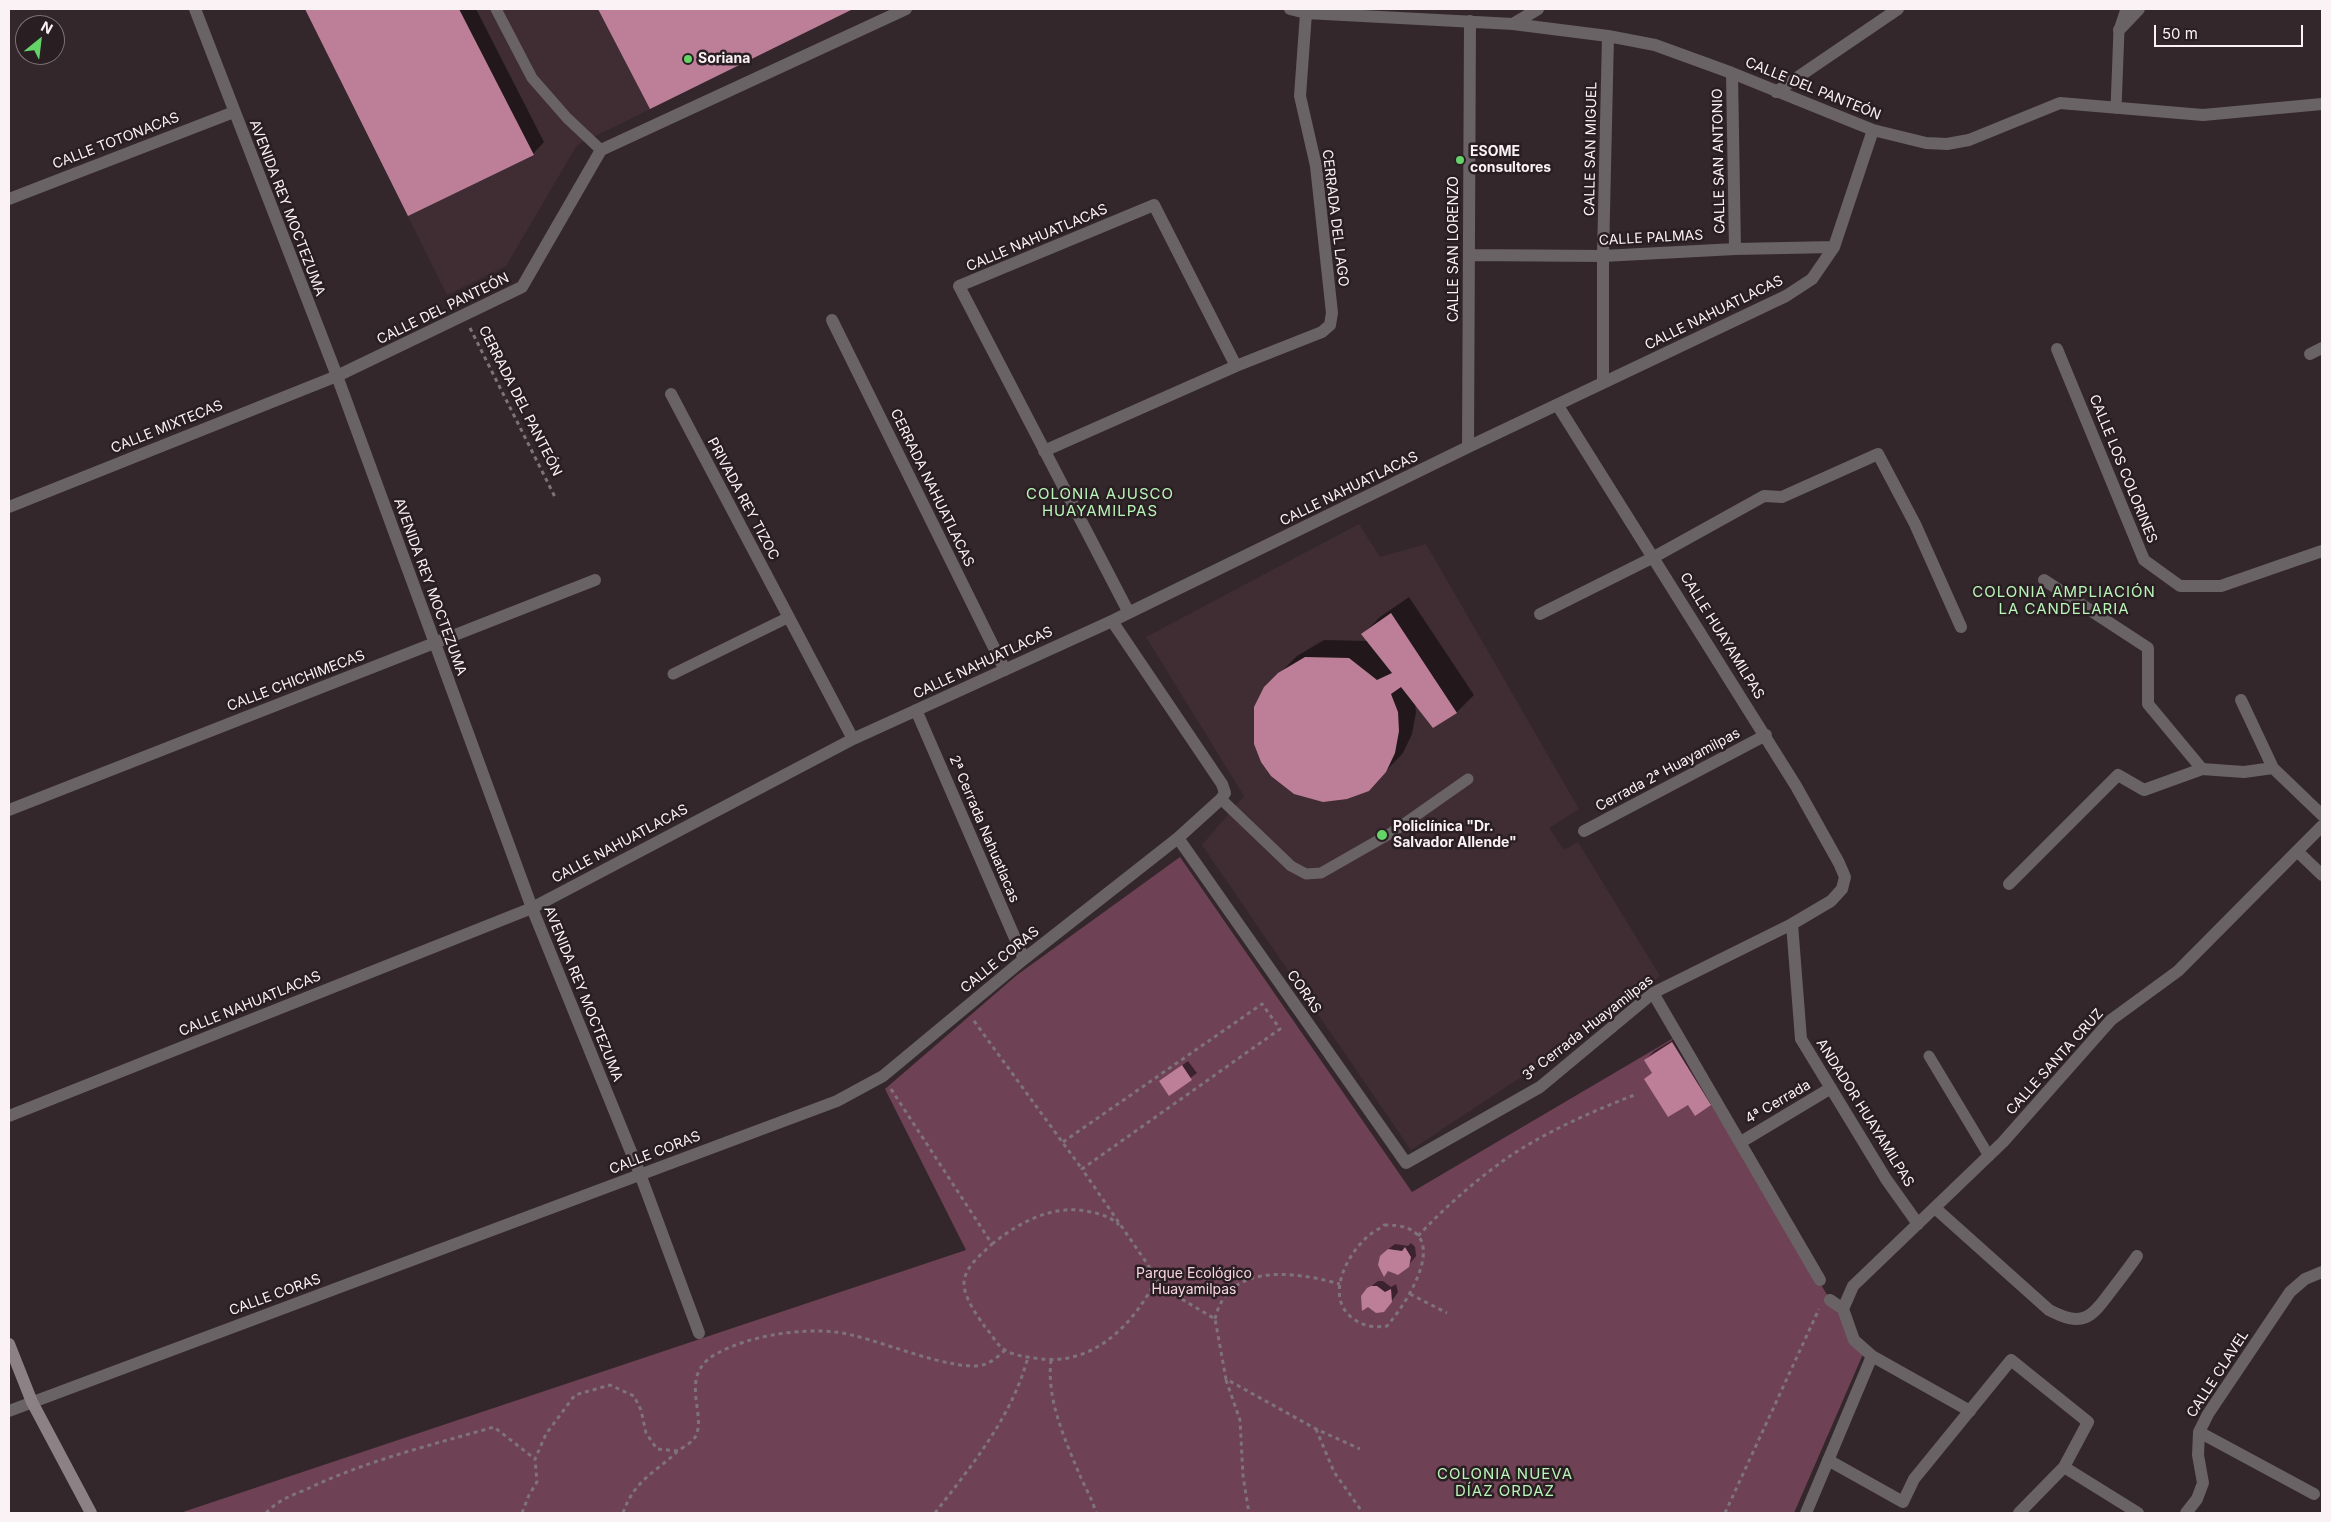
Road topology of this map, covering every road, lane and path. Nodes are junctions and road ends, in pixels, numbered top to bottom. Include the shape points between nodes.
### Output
1 (195, 9) edge
2 (496, 9) edge
3 (906, 9) edge
4 (1290, 9) edge
5 (1538, 9) edge
6 (1898, 9) edge
7 (2126, 9) edge
8 (2139, 9) edge
9 (1306, 14) junction
10 (1470, 21) junction
11 (1513, 24) junction
12 (2118, 30) junction
13 (1608, 36) junction
14 (1732, 73) junction
15 (1776, 92) junction
16 (2322, 104) edge
17 (2116, 108) junction
18 (234, 112) junction
19 (1873, 130) junction
20 (601, 150) junction
21 (9, 199) edge
22 (1834, 247) junction
23 (1735, 249) junction
24 (1469, 255) junction
25 (1603, 256) junction
26 (464, 316) junction
27 (832, 320) dead end
28 (2322, 348) edge
29 (2057, 349) dead end
30 (2310, 354) dead end
31 (1236, 366) junction
32 (337, 376) junction
33 (1602, 383) junction
34 (671, 394) dead end
35 (1558, 406) junction
36 (1468, 447) junction
37 (1044, 450) junction
38 (555, 497) dead end
39 (9, 507) edge
40 (2322, 551) edge
41 (1654, 557) junction
42 (595, 580) dead end
43 (2044, 580) dead end
44 (1129, 613) junction
45 (1540, 614) dead end
46 (789, 617) junction
47 (1112, 621) junction
48 (1961, 627) dead end
49 (435, 643) junction
50 (1005, 670) junction
51 (673, 674) dead end
52 (2241, 700) dead end
53 (916, 710) junction
54 (1766, 735) junction
55 (853, 739) junction
56 (2273, 768) junction
57 (2202, 769) junction
58 (1468, 779) dead end
59 (1221, 799) junction
60 (9, 810) edge
61 (2322, 815) edge
62 (2322, 826) edge
63 (1584, 831) dead end
64 (1178, 838) junction
65 (2298, 851) junction
66 (2322, 875) edge
67 (2009, 884) dead end
68 (1842, 889) joint
69 (532, 908) junction
70 (1792, 924) junction
71 (1024, 959) junction
72 (1653, 993) junction
73 (974, 1021) dead end
74 (1930, 1056) dead end
75 (883, 1076) junction
76 (1831, 1088) junction
77 (1637, 1094) dead end
78 (9, 1116) edge
79 (1063, 1142) junction
80 (1741, 1142) junction
81 (1989, 1156) junction
82 (1406, 1163) joint
83 (1082, 1169) junction
84 (640, 1174) junction
85 (1935, 1208) junction
86 (1918, 1224) junction
87 (1128, 1235) junction
88 (1418, 1236) junction
89 (992, 1244) junction
90 (2137, 1256) dead end
91 (2322, 1272) edge
92 (1157, 1278) junction
93 (1820, 1280) dead end
94 (1340, 1284) junction
95 (1410, 1294) junction
96 (1830, 1300) joint
97 (1843, 1309) junction
98 (1447, 1313) dead end
99 (1215, 1319) junction
100 (699, 1333) dead end
101 (9, 1344) edge
102 (1005, 1350) junction
103 (1872, 1356) junction
104 (1028, 1357) junction
105 (1051, 1360) junction
106 (1226, 1379) junction
107 (32, 1402) junction
108 (9, 1411) edge
109 (1970, 1411) junction
110 (1316, 1429) junction
111 (2200, 1432) junction
112 (1360, 1449) dead end
113 (678, 1451) junction
114 (535, 1459) junction
115 (1828, 1460) junction
116 (2064, 1467) junction
117 (2314, 1494) dead end
118 (91, 1513) edge
119 (266, 1513) edge
120 (522, 1513) edge
121 (623, 1513) edge
122 (935, 1513) edge
123 (1096, 1513) edge
124 (1249, 1513) edge
125 (1363, 1513) edge
126 (1725, 1513) edge
127 (1806, 1513) edge
128 (2018, 1513) edge
129 (2138, 1513) edge
130 (2186, 1513) edge

1 - 18 street, AVENIDA REY MOCTEZUMA
2 - 20 lane via 532,78
3 - 20 street
4 - 9 street, CALLE DEL PANTEÓN
5 - 11 street
6 - 15 street
7 - 12 lane
8 - 12 street
9 - 10 street, CALLE DEL PANTEÓN
9 - 31 street, CERRADA DEL LAGO via 1300,96 1316,166 1332,313 1330,325 1322,332
10 - 11 street, CALLE DEL PANTEÓN
10 - 24 street, CALLE SAN LORENZO
11 - 13 street, CALLE DEL PANTEÓN
12 - 17 lane
13 - 14 street, CALLE DEL PANTEÓN via 1655,45
13 - 25 street, CALLE SAN MIGUEL
14 - 15 street, CALLE DEL PANTEÓN
14 - 23 street, CALLE SAN ANTONIO
15 - 19 street, CALLE DEL PANTEÓN
16 - 17 street, CALLE DEL PANTEÓN via 2203,115
17 - 19 street, CALLE DEL PANTEÓN via 2060,104 1969,140 1947,144 1926,143
18 - 21 street, CALLE TOTONACAS
18 - 32 street, AVENIDA REY MOCTEZUMA
19 - 22 street, CALLE NAHUATLACAS
20 - 26 street, CALLE DEL PANTEÓN via 522,287
22 - 23 street, CALLE PALMAS
22 - 33 street, CALLE NAHUATLACAS via 1812,279 1786,296
23 - 25 street, CALLE PALMAS
24 - 25 street, CALLE PALMAS
24 - 36 street, CALLE SAN LORENZO
25 - 33 street, CALLE SAN MIGUEL
26 - 32 street, CALLE DEL PANTEÓN
26 - 38 path, CERRADA DEL PANTEÓN
27 - 50 street, CERRADA NAHUATLACAS
28 - 30 street
29 - 40 street, CALLE LOS COLORINES via 2144,560 2180,586 2221,586
31 - 37 street, CERRADA DEL LAGO
31 - 37 street, CALLE NAHUATLACAS via 1154,205 960,286
32 - 39 street, CALLE MIXTECAS
32 - 49 street, AVENIDA REY MOCTEZUMA
33 - 35 street, CALLE NAHUATLACAS
34 - 46 street, PRIVADA REY TIZOC
35 - 36 street, CALLE NAHUATLACAS
35 - 41 street, CALLE HUAYAMILPAS
36 - 44 street, CALLE NAHUATLACAS
37 - 44 street
41 - 45 street
41 - 48 street via 1764,496 1782,497 1878,454 1915,524
41 - 54 street, CALLE HUAYAMILPAS
42 - 49 street, CALLE CHICHIMECAS
43 - 57 street via 2148,648 2148,704
44 - 47 street, CALLE NAHUATLACAS
46 - 51 lane
46 - 55 street, PRIVADA REY TIZOC
47 - 50 street, CALLE NAHUATLACAS
47 - 59 street via 1222,784 1225,792
49 - 60 street, CALLE CHICHIMECAS
49 - 69 street, AVENIDA REY MOCTEZUMA
50 - 53 street, CALLE NAHUATLACAS
52 - 56 street
53 - 55 street, CALLE NAHUATLACAS
53 - 71 street, 2ª Cerrada Nahuatlacas
54 - 63 street, Cerrada 2ª Huayamilpas
54 - 68 street, CALLE HUAYAMILPAS via 1839,863 1844,877
55 - 69 street, CALLE NAHUATLACAS
56 - 57 street via 2244,772
56 - 61 street
57 - 67 street via 2144,790 2118,775
58 - 59 lane via 1391,833 1321,873 1306,874 1291,866
59 - 64 street, CALLE CORAS
62 - 65 street, CALLE SANTA CRUZ
64 - 71 street, CALLE CORAS
64 - 82 street, CORAS
65 - 66 street
65 - 81 street, CALLE SANTA CRUZ via 2178,971 2112,1020
68 - 70 street, 3ª Cerrada Huayamilpas via 1831,900
69 - 78 street, CALLE NAHUATLACAS
69 - 84 street, AVENIDA REY MOCTEZUMA
70 - 72 street, 3ª Cerrada Huayamilpas
70 - 76 street, ANDADOR HUAYAMILPAS via 1802,1039
71 - 75 street, CALLE CORAS
72 - 80 street
72 - 82 street, 3ª Cerrada Huayamilpas via 1540,1087
73 - 79 path
74 - 81 lane
75 - 84 street, CALLE CORAS via 837,1101
75 - 89 path
76 - 80 street, 4ª Cerrada
76 - 86 street, ANDADOR HUAYAMILPAS via 1886,1179
77 - 88 path via 1593,1111 1508,1158 1436,1217
79 - 83 path
79 - 83 path via 1262,1004 1280,1029
80 - 93 street
81 - 85 street, CALLE SANTA CRUZ
83 - 87 path
84 - 100 street, AVENIDA REY MOCTEZUMA
84 - 107 street, CALLE CORAS
85 - 86 street, CALLE SANTA CRUZ
85 - 90 street via 2049,1310 2063,1317 2078,1319 2093,1314
86 - 97 street, CALLE SANTA CRUZ via 1853,1286
87 - 89 path via 1116,1222 1102,1214 1060,1210 1029,1220
87 - 92 path
88 - 94 path via 1415,1231 1401,1225 1384,1226 1366,1237 1354,1250
88 - 95 path via 1423,1244 1424,1257
89 - 102 path via 971,1264 964,1282 966,1295 983,1324
91 - 111 street, CALLE CLAVEL via 2305,1279 2290,1292 2208,1414
92 - 99 path via 1166,1289
92 - 105 path via 1138,1312 1110,1338 1088,1353
94 - 95 path via 1339,1294 1347,1313 1359,1323 1374,1328 1387,1326
94 - 99 path via 1308,1275 1281,1273 1255,1277 1234,1288 1218,1306
95 - 98 path
96 - 97 street
96 - 126 path via 1822,1303
97 - 103 street via 1854,1340
99 - 106 path
101 - 107 street
102 - 104 path
102 - 113 path via 986,1364 960,1365 835,1332 770,1334 716,1354 699,1370 695,1390 698,1424 694,1438
103 - 109 street
103 - 115 street
104 - 105 path
104 - 122 path via 1013,1400 989,1441
105 - 123 path via 1049,1379 1068,1448
106 - 110 path
106 - 124 path via 1240,1420
107 - 108 street, CALLE CORAS
107 - 118 street
109 - 115 street via 1914,1479 1903,1502
109 - 116 street via 2011,1360 2088,1422
110 - 112 path
110 - 125 path via 1334,1472
111 - 117 street
111 - 130 street, CALLE CLAVEL via 2198,1455 2203,1484
113 - 114 path via 657,1448 646,1433 634,1396 610,1385 575,1395 546,1434
113 - 121 path via 638,1484
114 - 119 path via 494,1427 391,1457 322,1482 275,1504
114 - 120 path via 537,1482
115 - 127 street
116 - 128 street
116 - 129 street

